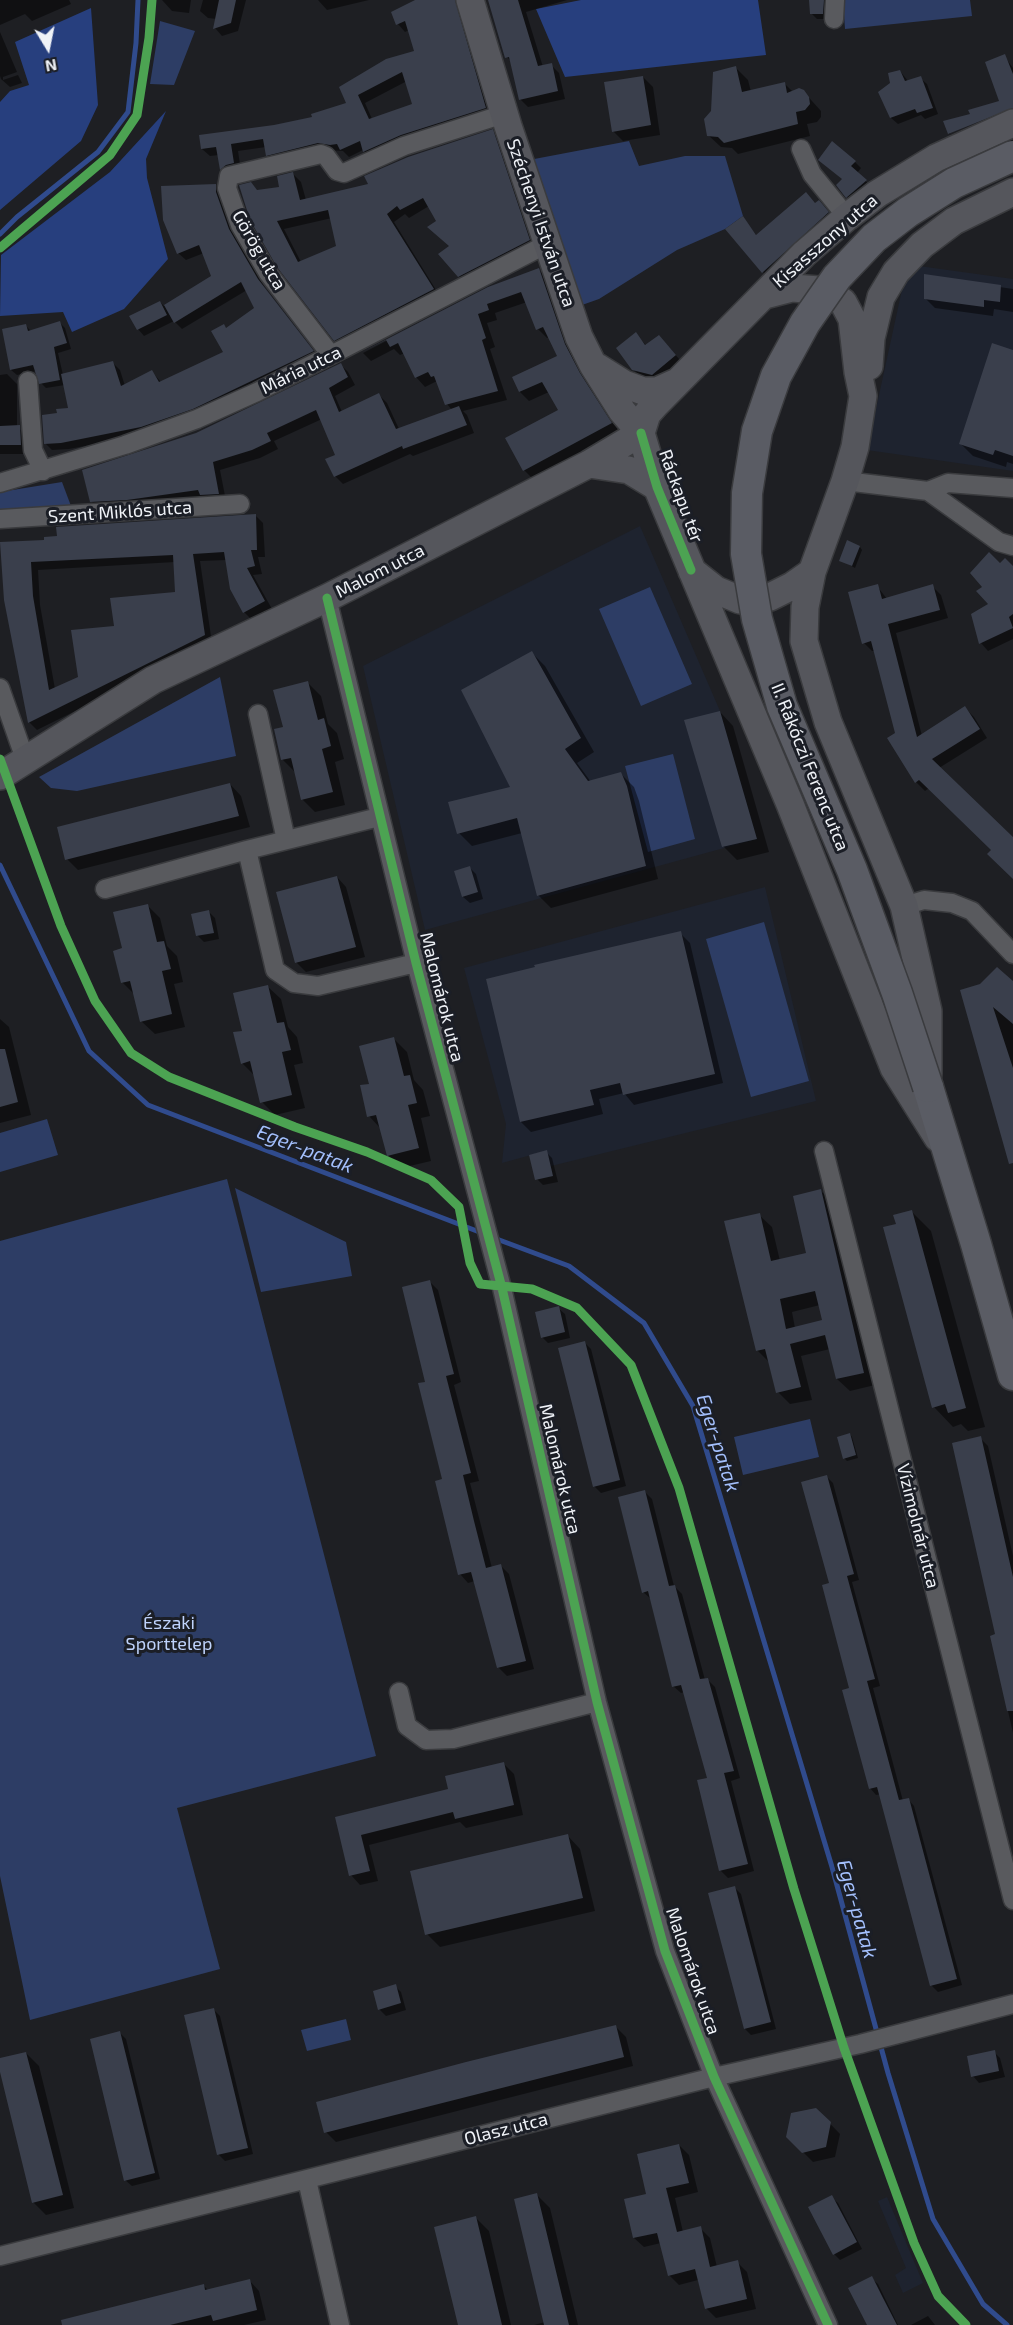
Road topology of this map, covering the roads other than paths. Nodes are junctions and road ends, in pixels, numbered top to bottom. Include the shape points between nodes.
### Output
1 (470, 0) edge
2 (835, 0) edge
3 (834, 19) dead end
4 (504, 114) junction
5 (1013, 123) edge
6 (801, 149) dead end
7 (1013, 156) edge
8 (1013, 192) edge
9 (847, 218) junction
10 (549, 243) junction
11 (765, 295) junction
12 (332, 355) junction
13 (593, 365) junction
14 (28, 381) dead end
15 (678, 382) junction
16 (863, 396) junction
17 (641, 433) junction
18 (589, 464) junction
19 (43, 471) junction
20 (845, 481) junction
21 (0, 483) edge
22 (657, 487) junction
23 (1013, 488) edge
24 (928, 491) junction
25 (240, 504) dead end
26 (0, 519) edge
27 (1013, 546) edge
28 (691, 570) junction
29 (812, 572) junction
30 (770, 597) junction
31 (327, 598) junction
32 (804, 640) junction
33 (0, 688) edge
34 (258, 714) dead end
35 (25, 759) junction
36 (0, 776) edge
37 (379, 817) junction
38 (286, 840) junction
39 (247, 850) junction
40 (105, 889) dead end
41 (904, 906) junction
42 (1013, 954) edge
43 (416, 963) junction
44 (928, 1087) junction
45 (824, 1151) dead end
46 (949, 1155) junction
47 (1013, 1375) edge
48 (399, 1692) dead end
49 (597, 1702) junction
50 (1013, 1900) edge
51 (1013, 2004) edge
52 (714, 2076) junction
53 (307, 2180) junction
54 (0, 2256) edge
55 (340, 2325) edge
56 (828, 2325) edge

1 - 4 main road, Széchenyi István utca
2 - 3 street
4 - 10 main road, Széchenyi István utca
4 - 12 street, Görög utca via 404,146 344,173 321,154 229,176 226,188 240,225 268,273
5 - 9 main road, Kisasszony utca via 936,158 877,194
6 - 9 street via 812,174
7 - 44 main road, II. Rákóczi Ferenc utca, bridge via 954,183 908,212 874,238 837,277 805,323 776,376 758,431 747,493 746,554 755,608 782,706 856,880
8 - 16 main road via 954,221 922,245 896,272 880,297
9 - 11 main road, Kisasszony utca via 804,254
10 - 12 street, Mária utca
10 - 13 main road, Széchenyi István utca via 579,337
11 - 15 main road, Ráckapu tér
11 - 16 main road via 792,288 819,290 843,302 852,320
12 - 19 street, Mária utca via 197,418
13 - 15 main road via 642,391 657,391
13 - 17 main road, Széchenyi István utca
14 - 19 street via 33,450
15 - 17 main road, Ráckapu tér via 647,414
16 - 20 main road
17 - 18 main road, Malom utca
17 - 22 main road, Ráckapu tér
18 - 22 main road via 629,470
18 - 31 main road, Malom utca
19 - 21 street, Mária utca
20 - 24 street
20 - 29 main road
22 - 28 main road, Ráckapu tér
23 - 24 street via 948,483
24 - 27 street via 999,542
25 - 26 street, Szent Miklós utca
28 - 30 main road, Ráckapu tér via 716,590 740,600
28 - 46 main road, II. Rákóczi Ferenc utca via 790,804 894,1068
29 - 30 main road, Ráckapu tér
29 - 32 main road, II. Rákóczi Ferenc utca
30 - 32 main road via 792,617
31 - 35 main road, Malom utca via 153,680
31 - 37 street, Malomárok utca
32 - 41 main road, II. Rákóczi Ferenc utca via 828,722
33 - 35 street
34 - 38 street
35 - 36 main road, Malom utca
37 - 38 street
37 - 43 street, Malomárok utca
38 - 39 street
39 - 40 street
39 - 43 street, Malomárok utca via 275,970 294,983 318,986
41 - 42 street via 924,900 952,903 972,911
41 - 44 main road, II. Rákóczi Ferenc utca via 928,1011
43 - 49 street, Malomárok utca via 500,1284
44 - 46 main road, II. Rákóczi Ferenc utca
45 - 50 street, Vízimolnár utca
46 - 47 main road, II. Rákóczi Ferenc utca
48 - 49 street via 407,1726 426,1740 453,1739
49 - 52 street, Malomárok utca via 664,1951
51 - 52 street, Olasz utca via 860,2044
52 - 53 street, Olasz utca
52 - 56 street, Malomárok utca
53 - 54 street, Olasz utca
53 - 55 street

